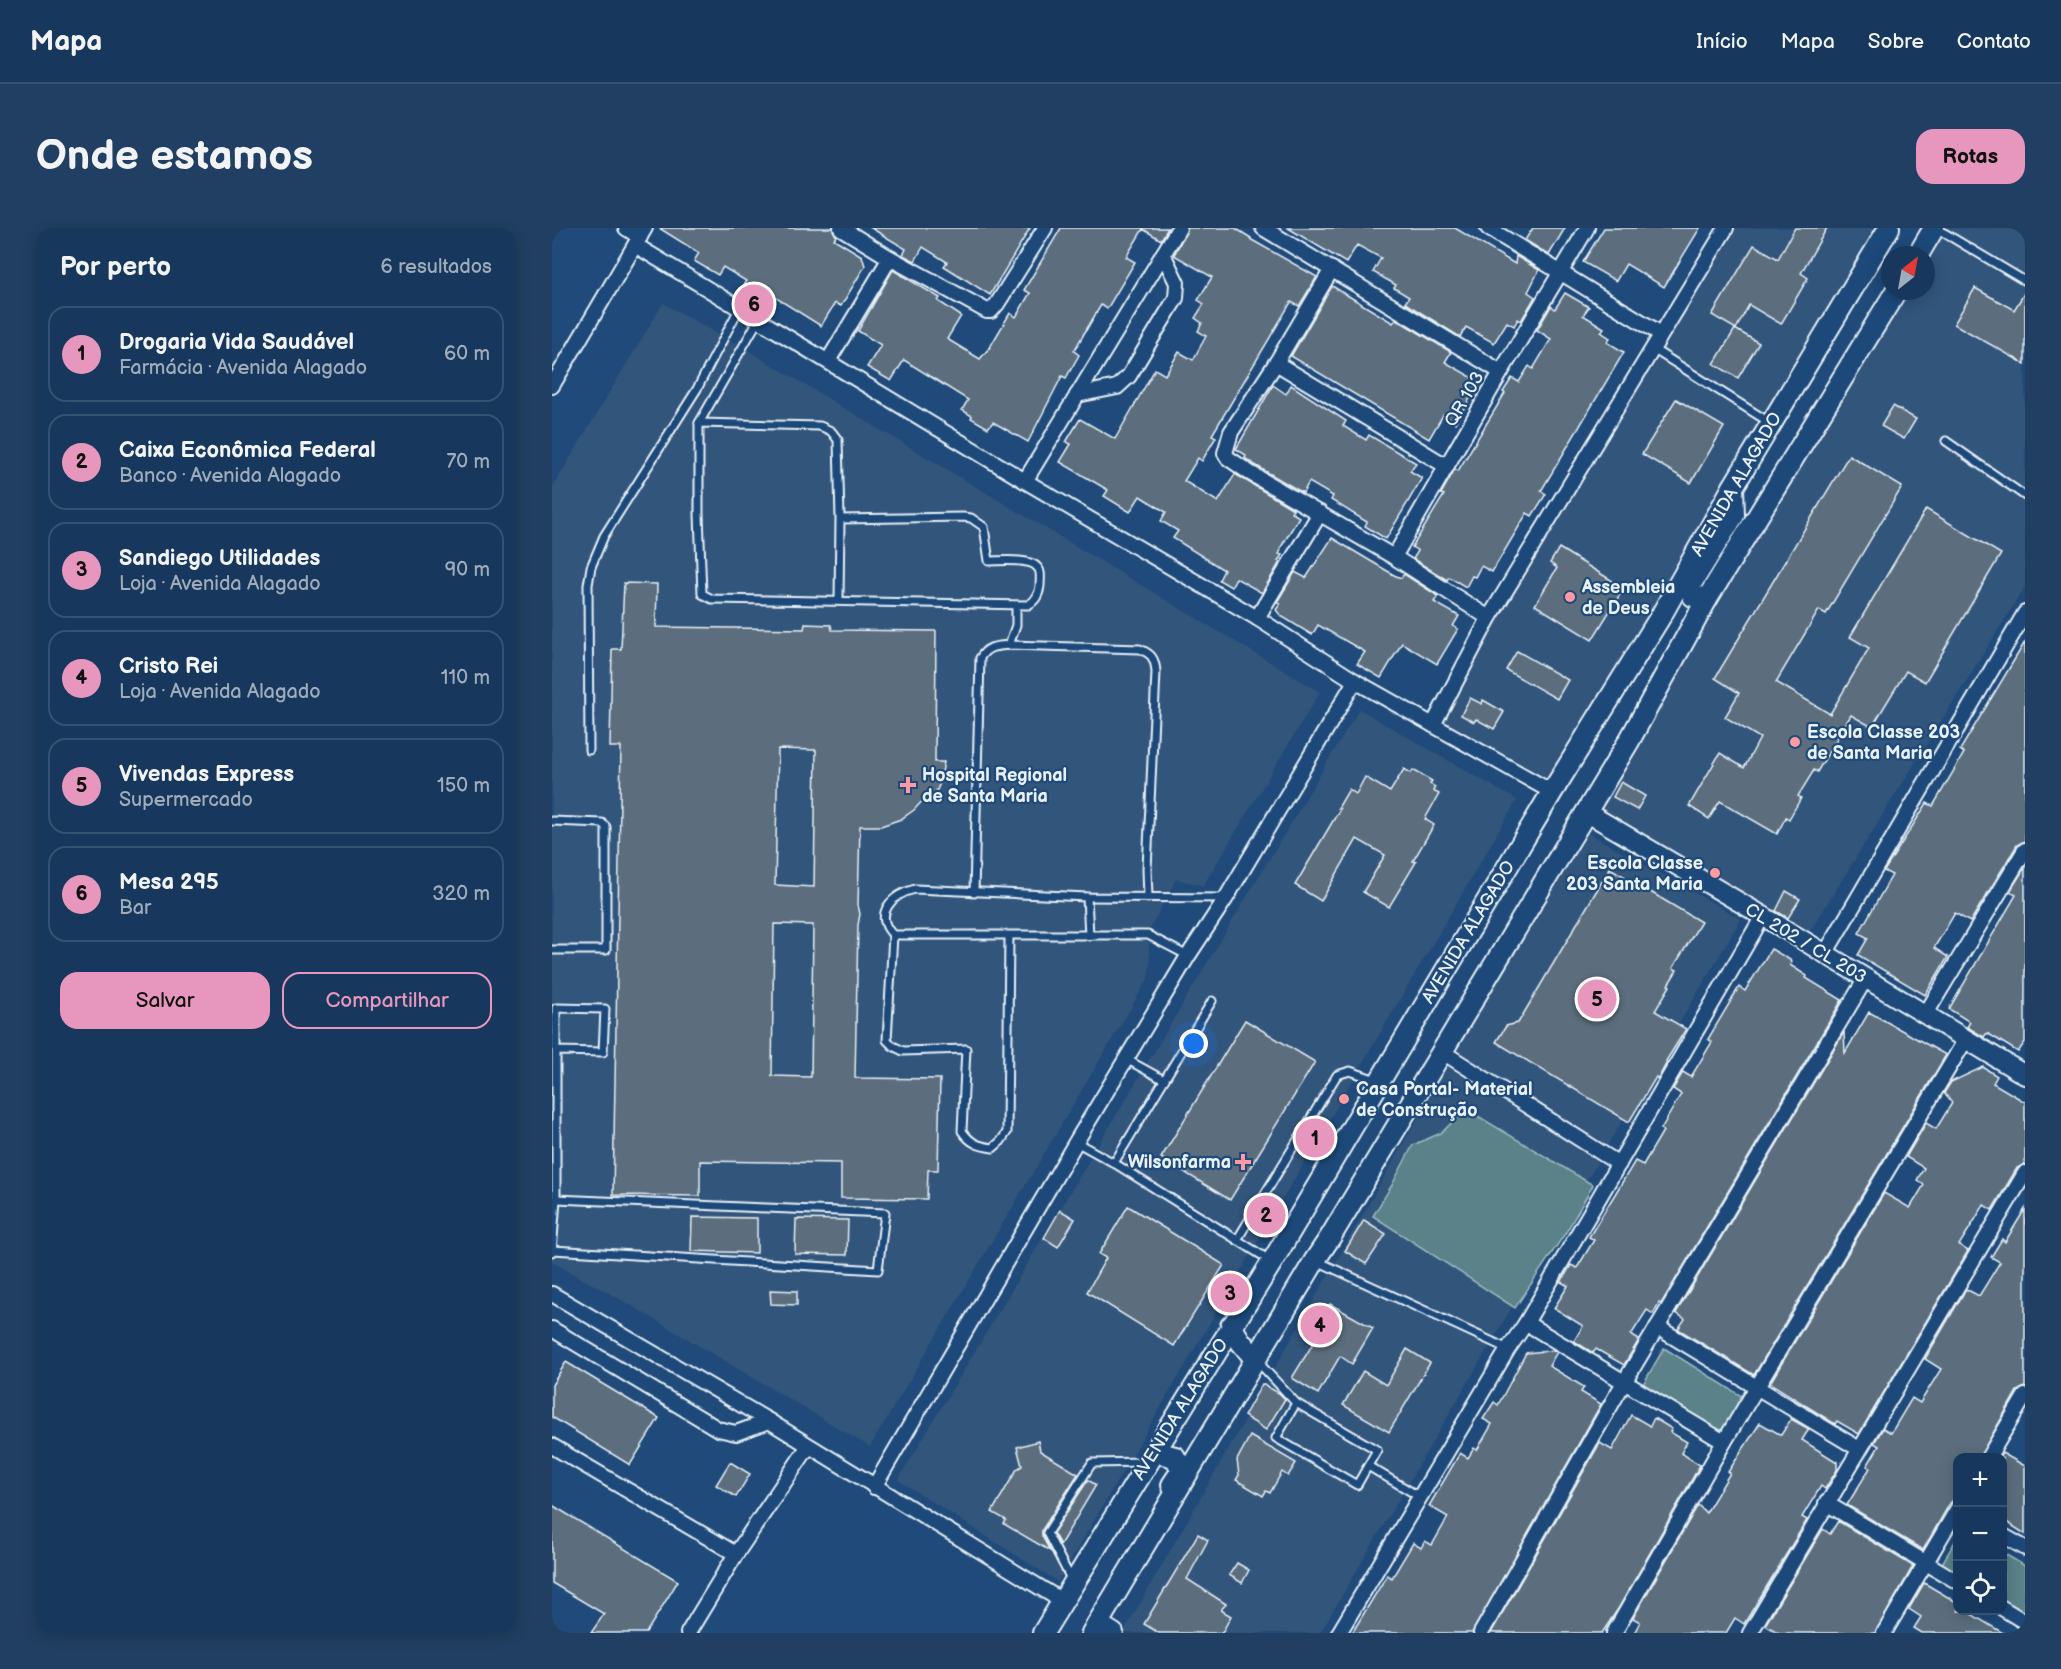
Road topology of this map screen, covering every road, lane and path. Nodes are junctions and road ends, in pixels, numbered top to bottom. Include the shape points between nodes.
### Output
1 (626, 228) edge
2 (841, 228) edge
3 (1045, 228) edge
4 (1179, 228) edge
5 (1263, 228) edge
6 (1490, 228) edge
7 (1587, 228) edge
8 (1726, 228) edge
9 (1890, 228) edge
10 (1935, 228) edge
11 (640, 236) edge
12 (1924, 246) edge
13 (1163, 254) junction
14 (890, 258) junction
15 (1332, 269) junction
16 (1560, 273) junction
17 (2025, 280) edge
18 (1890, 300) edge
19 (740, 307) junction
20 (759, 319) junction
21 (1661, 334) junction
22 (1653, 349) junction
23 (828, 361) junction
24 (1276, 363) junction
25 (1501, 372) junction
26 (552, 386) edge
27 (1077, 395) junction
28 (699, 423) junction
29 (1771, 424) junction
30 (1946, 441) dead end
31 (1446, 466) junction
32 (1025, 481) junction
33 (1733, 487) junction
34 (2025, 496) edge
35 (1320, 513) junction
36 (840, 519) junction
37 (1394, 557) junction
38 (1707, 599) junction
39 (839, 600) junction
40 (1016, 606) junction
41 (2025, 613) edge
42 (1662, 614) junction
43 (1257, 618) junction
44 (1489, 618) junction
45 (1010, 645) junction
46 (1355, 681) junction
47 (1433, 725) junction
48 (1629, 741) junction
49 (589, 750) dead end
50 (1552, 792) junction
51 (1586, 812) junction
52 (552, 821) edge
53 (2025, 850) edge
54 (974, 893) junction
55 (1087, 897) junction
56 (1148, 898) junction
57 (1226, 898) junction
58 (1763, 916) junction
59 (893, 934) junction
60 (1009, 936) junction
61 (1089, 936) junction
62 (552, 950) edge
63 (1825, 954) junction
64 (1188, 956) junction
65 (1866, 978) junction
66 (1212, 1001) dead end
67 (1925, 1015) junction
68 (1966, 1039) junction
69 (556, 1051) junction
70 (1441, 1052) junction
71 (1126, 1059) junction
72 (2025, 1075) edge
73 (1164, 1080) junction
74 (1379, 1081) junction
75 (1076, 1142) junction
76 (1114, 1163) junction
77 (1619, 1164) junction
78 (2025, 1173) edge
79 (556, 1199) junction
80 (1237, 1240) junction
81 (553, 1250) edge
82 (552, 1255) edge
83 (1315, 1260) junction
84 (1272, 1262) junction
85 (552, 1294) edge
86 (1526, 1323) junction
87 (1231, 1326) junction
88 (1657, 1328) junction
89 (552, 1329) edge
90 (1508, 1349) junction
91 (1256, 1360) junction
92 (1624, 1383) junction
93 (1757, 1387) junction
94 (2025, 1396) edge
95 (1296, 1403) junction
96 (769, 1421) junction
97 (1724, 1442) junction
98 (552, 1446) edge
99 (808, 1447) junction
100 (1859, 1449) junction
101 (1991, 1453) edge
102 (1151, 1457) junction
103 (1368, 1466) junction
104 (874, 1487) junction
105 (1420, 1497) junction
106 (1826, 1503) junction
107 (1953, 1516) edge
108 (2007, 1538) edge
109 (2025, 1548) edge
110 (736, 1554) junction
111 (1134, 1562) junction
112 (1924, 1562) junction
113 (1953, 1579) edge
114 (1073, 1583) junction
115 (1062, 1601) junction
116 (2007, 1611) edge
117 (2025, 1624) edge
118 (1102, 1630) edge
119 (688, 1633) edge
120 (1043, 1633) edge
121 (1339, 1633) edge
122 (1481, 1633) edge
123 (1614, 1633) edge
124 (1750, 1633) edge
125 (1884, 1633) edge
126 (2021, 1633) edge

1 - 11 street
2 - 14 street
3 - 14 street via 991,311
4 - 13 street
5 - 15 street, QR 103
6 - 16 street
7 - 16 street
8 - 21 street
9 - 29 main road, AVENIDA ALAGADO
10 - 12 main road
10 - 17 lane
11 - 19 street
11 - 26 street
13 - 27 street
13 - 27 street via 1177,283 1176,298 1128,376 1117,387
14 - 23 street
15 - 24 street
15 - 25 street, QR 103
16 - 21 street
16 - 25 street
18 - 38 main road, AVENIDA ALAGADO
19 - 20 street
19 - 49 lane via 697,389 596,553 588,585
20 - 23 street
20 - 28 lane
21 - 22 street
22 - 29 lane
22 - 44 street
23 - 32 street
24 - 31 street
24 - 35 street via 1231,432 1225,453 1250,473
25 - 31 street, QR 103
27 - 32 street
28 - 36 lane via 820,426 831,430 838,440
28 - 39 lane via 702,594 712,600
29 - 33 main road, AVENIDA ALAGADO
30 - 34 lane
31 - 37 street, QR 103
32 - 43 street
33 - 38 main road via 1734,514 1689,587 1693,596
33 - 42 main road, AVENIDA ALAGADO
35 - 37 street
35 - 43 street
36 - 39 lane
36 - 40 lane via 971,518 984,527 989,561 1025,562 1038,567 1038,595 1032,603
37 - 44 street
38 - 48 main road, AVENIDA ALAGADO
39 - 40 lane
40 - 45 lane via 1016,626
41 - 63 street
42 - 48 main road via 1676,619 1685,628 1642,703
42 - 50 main road, AVENIDA ALAGADO
43 - 46 street
44 - 47 street
45 - 54 lane via 992,646 980,658
45 - 56 lane via 1140,649 1152,656 1156,672
46 - 47 street
46 - 57 street
47 - 50 street
48 - 51 main road, AVENIDA ALAGADO
50 - 74 main road, AVENIDA ALAGADO
51 - 58 street, CL 202 / CL 203
51 - 70 main road, AVENIDA ALAGADO
52 - 62 lane via 602,823 606,827 606,950
53 - 67 street
54 - 55 lane
54 - 59 lane via 903,892 889,903 885,913 885,923
55 - 56 lane
55 - 61 lane
56 - 57 lane
57 - 64 street
58 - 63 street, CL 202 / CL 203
58 - 77 street
59 - 60 lane
59 - 60 lane via 887,1040 903,1051 966,1049 962,1131 976,1145 993,1148 1007,1132
60 - 61 lane
61 - 64 lane via 1148,935
63 - 65 street, CL 202 / CL 203
64 - 71 street
65 - 67 street, CL 202 / CL 203
65 - 88 street
66 - 73 lane
67 - 68 street, CL 202 / CL 203
68 - 72 street, CL 202 / CL 203
68 - 93 street
69 - 69 lane via 603,1052 605,1009 556,1008
69 - 79 lane
70 - 77 street
70 - 83 main road, AVENIDA ALAGADO
71 - 73 lane
71 - 75 street
73 - 76 lane
74 - 80 lane via 1350,1071 1337,1076
74 - 84 main road, AVENIDA ALAGADO
75 - 76 lane
75 - 104 street
76 - 80 lane
77 - 86 street
78 - 100 street
79 - 81 lane
79 - 81 lane via 885,1213 878,1269
80 - 84 lane
81 - 82 lane
83 - 90 lane
83 - 91 main road, AVENIDA ALAGADO
84 - 87 main road, AVENIDA ALAGADO
85 - 96 street
86 - 90 street
86 - 92 street
87 - 91 main road
87 - 102 main road, AVENIDA ALAGADO
88 - 92 street
88 - 93 street
89 - 96 street via 718,1429 736,1432
90 - 105 street
91 - 95 lane
91 - 111 main road, AVENIDA ALAGADO
92 - 97 street
92 - 122 street
93 - 97 street
93 - 100 street
94 - 101 street
95 - 103 lane via 1377,1450
95 - 103 lane via 1276,1438 1357,1485
96 - 99 street
97 - 123 street
98 - 110 street
99 - 104 street
99 - 110 street
100 - 106 street
102 - 111 main road via 1174,1457 1182,1470 1142,1534
102 - 114 main road, AVENIDA ALAGADO
102 - 114 lane via 1092,1463 1047,1533
103 - 105 lane
104 - 115 street
105 - 121 street
106 - 112 street
106 - 124 street
107 - 112 street
108 - 109 street
110 - 119 street
111 - 118 main road, AVENIDA ALAGADO
112 - 113 street
112 - 125 street
114 - 115 main road, AVENIDA ALAGADO
115 - 120 main road, AVENIDA ALAGADO
116 - 117 street
117 - 126 street

